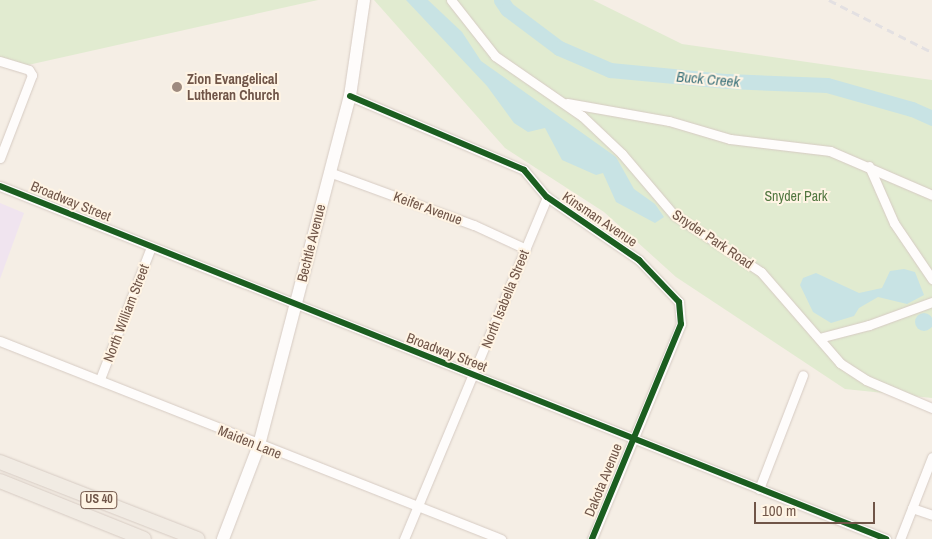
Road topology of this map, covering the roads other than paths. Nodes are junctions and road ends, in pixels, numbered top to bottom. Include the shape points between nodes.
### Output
1 (364, 0) edge
2 (451, 0) edge
3 (0, 61) edge
4 (350, 96) junction
5 (562, 102) junction
6 (0, 158) edge
7 (868, 165) junction
8 (329, 172) junction
9 (0, 186) edge
10 (932, 195) edge
11 (547, 197) junction
12 (151, 247) junction
13 (526, 248) junction
14 (932, 279) edge
15 (932, 302) edge
16 (295, 305) junction
17 (819, 338) junction
18 (0, 341) edge
19 (659, 374) joint
20 (803, 375) dead end
21 (474, 376) junction
22 (100, 379) junction
23 (932, 408) edge
24 (633, 438) junction
25 (259, 445) junction
26 (932, 457) edge
27 (0, 462) edge
28 (0, 481) edge
29 (759, 489) junction
30 (417, 506) junction
31 (912, 508) junction
32 (932, 515) edge
33 (144, 539) edge
34 (198, 539) edge
35 (223, 539) edge
36 (404, 539) edge
37 (501, 539) edge
38 (592, 539) edge
39 (886, 539) edge
40 (900, 539) edge

1 - 4 main road, Bechtle Avenue
2 - 5 street, Snyder Park Road via 495,56
3 - 6 street via 29,70 32,75
4 - 8 main road, Bechtle Avenue
4 - 11 street, Kinsman Avenue via 524,170
5 - 7 street, Snyder Park Road via 669,121 730,139 830,151
5 - 17 street, Snyder Park Road via 615,147 674,215 761,272
7 - 10 street, Snyder Park Road
7 - 14 street via 894,223
8 - 13 street, Keifer Avenue via 474,224
8 - 16 main road, Bechtle Avenue
9 - 12 street, Broadway Street
11 - 13 street, North Isabella Street
11 - 19 street, Kinsman Avenue via 640,260 679,302 681,324
12 - 16 street, Broadway Street
12 - 22 street, North William Street
13 - 21 street, North Isabella Street
15 - 17 street via 869,325
16 - 21 street, Broadway Street
16 - 25 main road, Bechtle Avenue
17 - 23 street, Snyder Park Road via 854,374
18 - 22 street, Maiden Lane
19 - 24 street, Dakota Avenue
20 - 29 street
21 - 24 street, Broadway Street
21 - 30 street, North Isabella Street
22 - 25 street, Maiden Lane
24 - 29 street, Broadway Street
24 - 38 street, Dakota Avenue
25 - 30 street, Maiden Lane
25 - 35 main road, Bechtle Avenue
26 - 31 street
27 - 34 main road, US 40
28 - 33 main road, US 40
29 - 39 street, Broadway Street
30 - 36 street, North Isabella Street
30 - 37 street, Maiden Lane
31 - 32 street
31 - 40 street

